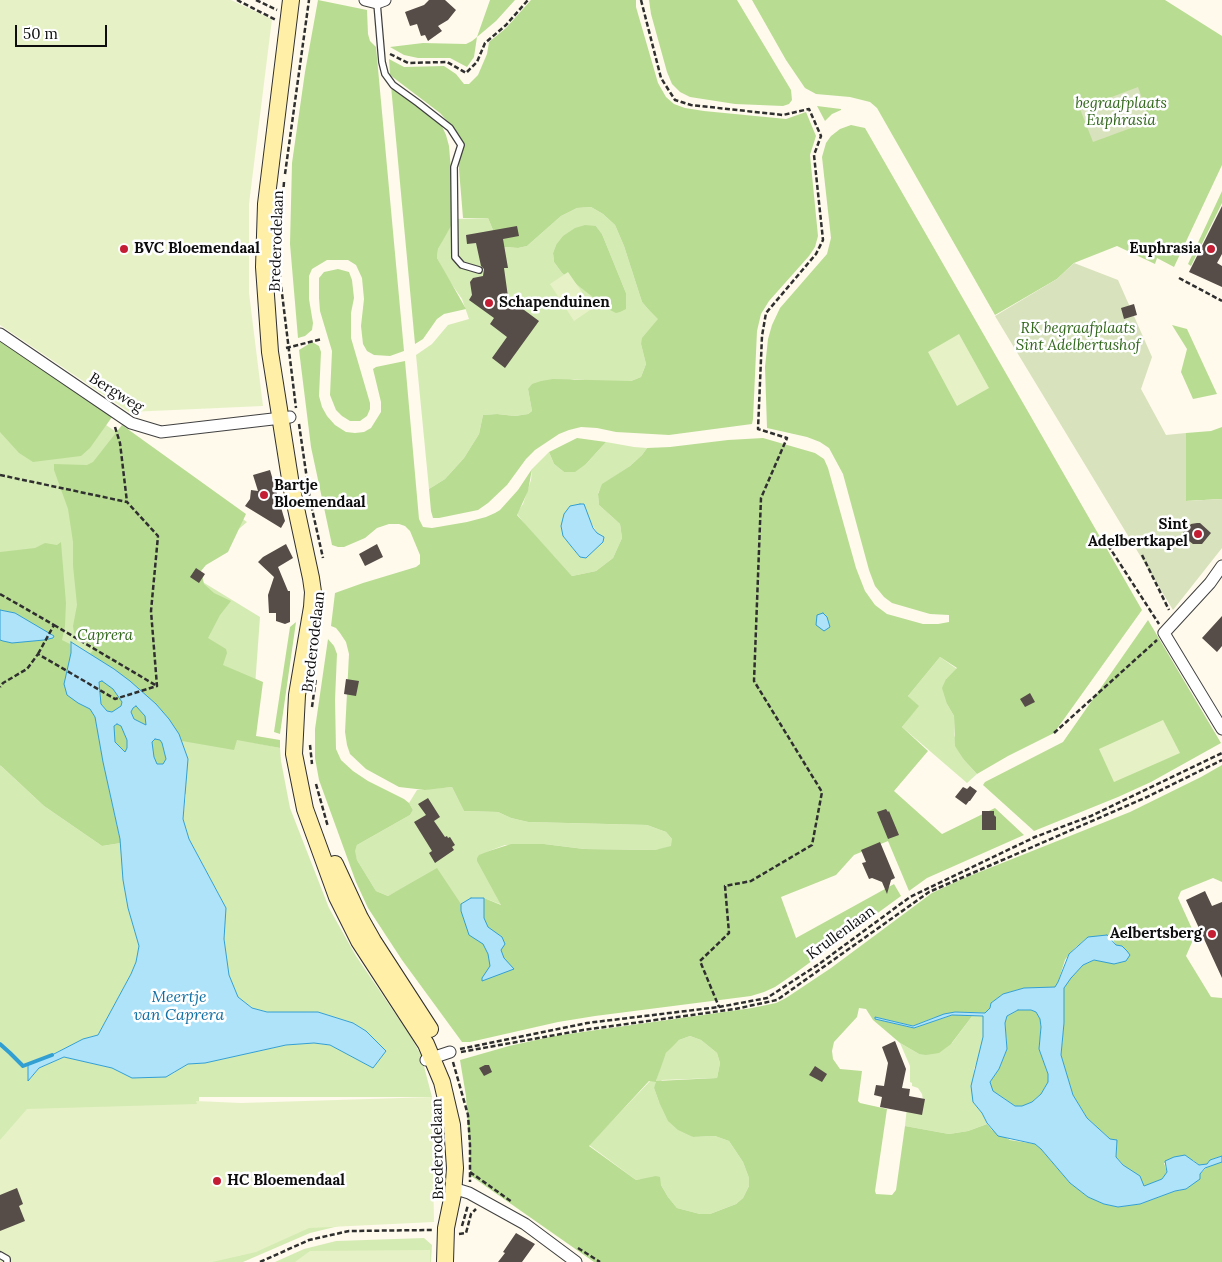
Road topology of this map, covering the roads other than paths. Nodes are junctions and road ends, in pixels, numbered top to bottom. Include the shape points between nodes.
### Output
1 (302, 0) edge
2 (365, 0) edge
3 (381, 2) edge
4 (285, 6) edge
5 (479, 270) dead end
6 (0, 334) edge
7 (279, 346) junction
8 (286, 417) junction
9 (1222, 566) edge
10 (1222, 729) edge
11 (462, 1190) junction
12 (0, 1255) edge
13 (445, 1255) edge
14 (7, 1262) edge
15 (576, 1262) edge

1 - 7 street, Brederodelaan via 278,188 274,277
2 - 3 street
3 - 5 lane via 385,74 392,85 450,128 461,145 454,166 455,257 462,265
4 - 7 street, Brederodelaan via 266,204 264,267
6 - 8 street, Bergweg via 131,423 162,432
7 - 8 street, Brederodelaan
8 - 11 street, Brederodelaan via 306,529 321,585 303,742 311,787 346,889 373,941 429,1027 438,1056 449,1070 465,1151
9 - 10 street via 1164,633
11 - 13 street, Brederodelaan via 457,1228
11 - 15 street via 525,1224
12 - 14 lane

